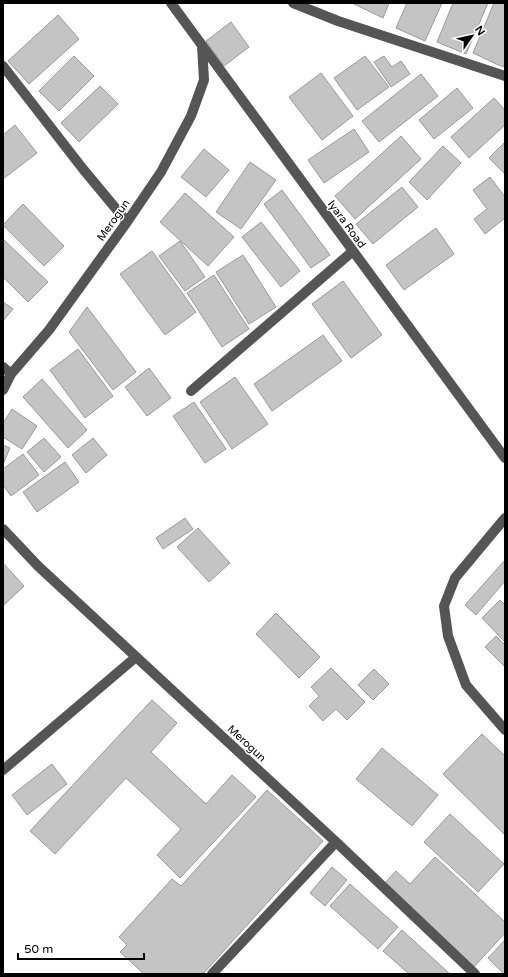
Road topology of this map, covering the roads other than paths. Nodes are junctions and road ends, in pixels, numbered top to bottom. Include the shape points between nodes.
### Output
1 (171, 3) edge
2 (293, 3) edge
3 (202, 46) junction
4 (3, 66) edge
5 (505, 76) edge
6 (127, 222) junction
7 (353, 252) junction
8 (3, 367) edge
9 (11, 374) junction
10 (3, 390) edge
11 (191, 391) dead end
12 (505, 458) edge
13 (505, 518) edge
14 (3, 529) edge
15 (136, 657) junction
16 (505, 730) edge
17 (3, 770) edge
18 (336, 842) junction
19 (212, 974) edge
20 (475, 974) edge

1 - 3 street, Iyara Road
2 - 5 street via 338,21
3 - 6 street, Merogun via 204,80 191,116 161,172
3 - 7 street, Iyara Road
4 - 6 street
6 - 9 street, Merogun via 49,330
7 - 11 street
7 - 12 street, Iyara Road
8 - 9 street
9 - 10 street, Merogun
13 - 16 street via 455,578 444,606 448,636 466,685
14 - 15 street, Merogun via 38,566
15 - 17 street
15 - 18 street, Merogun
18 - 19 street
18 - 20 street, Merogun

